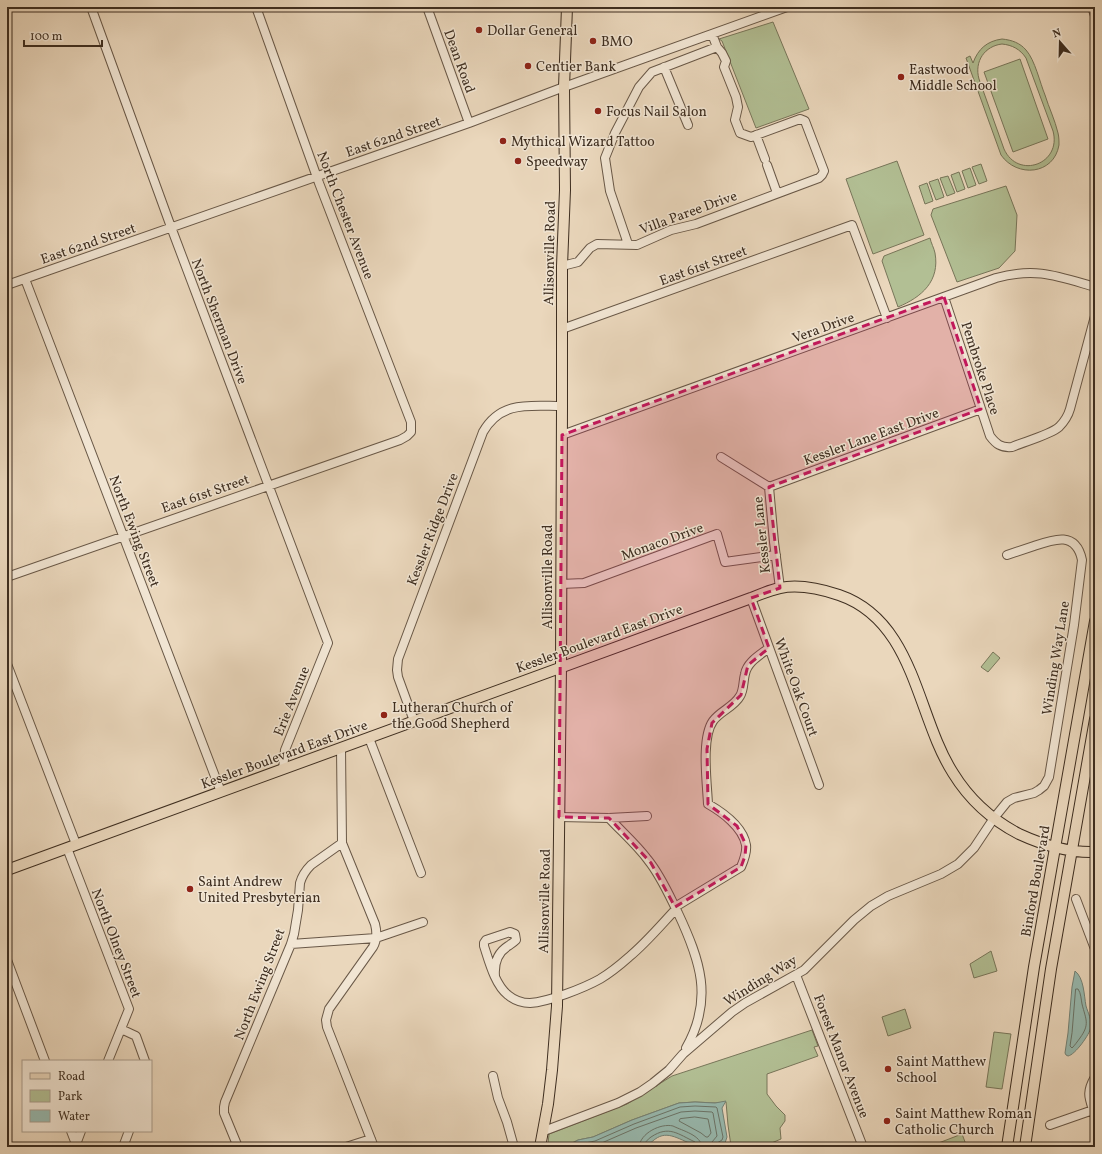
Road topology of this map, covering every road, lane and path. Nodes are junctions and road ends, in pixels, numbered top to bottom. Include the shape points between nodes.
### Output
1 (91, 7) edge
2 (256, 7) edge
3 (427, 7) edge
4 (567, 7) edge
5 (787, 7) edge
6 (1092, 7) edge
7 (1095, 16) edge
8 (712, 34) junction
9 (717, 47) junction
10 (664, 67) junction
11 (564, 87) junction
12 (469, 123) junction
13 (688, 125) dead end
14 (756, 135) junction
15 (317, 176) junction
16 (777, 193) junction
17 (171, 227) junction
18 (628, 244) junction
19 (562, 266) junction
20 (25, 279) junction
21 (7, 285) edge
22 (1095, 287) edge
23 (944, 297) junction
24 (1095, 316) edge
25 (887, 318) junction
26 (562, 330) junction
27 (562, 406) junction
28 (981, 409) junction
29 (411, 432) joint
30 (562, 434) junction
31 (721, 457) dead end
32 (268, 485) junction
33 (769, 487) junction
34 (123, 536) junction
35 (776, 554) junction
36 (1007, 556) dead end
37 (7, 577) edge
38 (561, 584) junction
39 (780, 588) junction
40 (751, 598) junction
41 (1095, 621) edge
42 (328, 643) joint
43 (769, 648) junction
44 (7, 664) edge
45 (561, 667) junction
46 (1095, 719) edge
47 (414, 721) junction
48 (369, 738) junction
49 (341, 748) junction
50 (283, 769) junction
51 (819, 785) dead end
52 (220, 792) junction
53 (648, 816) dead end
54 (559, 817) junction
55 (609, 818) junction
56 (994, 818) junction
57 (342, 843) junction
58 (72, 846) junction
59 (1055, 848) junction
60 (1072, 851) junction
61 (1095, 852) edge
62 (7, 870) edge
63 (420, 873) dead end
64 (1076, 899) dead end
65 (676, 908) junction
66 (423, 922) dead end
67 (376, 938) junction
68 (291, 944) junction
69 (1094, 946) edge
70 (7, 960) edge
71 (796, 975) junction
72 (495, 976) junction
73 (557, 996) junction
74 (121, 1029) junction
75 (683, 1054) junction
76 (44, 1060) edge
77 (108, 1060) edge
78 (145, 1060) edge
79 (493, 1076) dead end
80 (1095, 1077) edge
81 (1094, 1113) edge
82 (1050, 1125) dead end
83 (544, 1131) junction
84 (71, 1132) edge
85 (81, 1132) edge
86 (129, 1132) edge
87 (370, 1139) junction
88 (75, 1146) edge
89 (123, 1147) edge
90 (238, 1147) edge
91 (346, 1147) edge
92 (374, 1147) edge
93 (514, 1147) edge
94 (540, 1147) edge
95 (863, 1147) edge
96 (1007, 1147) edge
97 (1025, 1147) edge

1 - 17 street, North Sherman Drive
2 - 15 street, North Chester Avenue
3 - 12 street, Dean Road
4 - 11 main road, Allisonville Road
5 - 8 street, East 62nd Street
6 - 7 street
8 - 9 street
8 - 11 street, East 62nd Street
9 - 10 street
9 - 14 street via 726,62 724,67 736,97 738,107 735,120 740,133 751,137
10 - 13 street
10 - 18 street via 652,72 639,87 605,158 610,191
11 - 12 street, East 62nd Street
11 - 19 main road, Allisonville Road
12 - 15 street, East 62nd Street
14 - 16 street
14 - 16 street, Villa Paree Drive via 800,119 805,121 824,171 819,178
15 - 17 street, East 62nd Street
15 - 29 street, North Chester Avenue via 409,418
16 - 18 street, Villa Paree Drive via 696,224 671,230 637,245
17 - 20 street, East 62nd Street
17 - 32 street, North Sherman Drive
18 - 19 street, Villa Paree Drive via 597,244 578,262
19 - 26 main road, Allisonville Road
20 - 21 street, East 62nd Street
20 - 34 street, North Ewing Street
22 - 23 street, Vera Drive via 1051,274 1022,272 996,278
23 - 25 street, Vera Drive
23 - 28 street, Pembroke Place
24 - 28 street, Pembroke Place via 1070,409 1059,427 1012,447 1002,447 990,436
25 - 26 street, East 61st Street via 852,225
25 - 30 street, Vera Drive
26 - 27 main road, Allisonville Road
27 - 30 main road, Allisonville Road
27 - 47 street, Kessler Ridge Drive via 512,408 497,416 483,432 398,659 398,677
28 - 33 street, Kessler Lane East Drive
29 - 32 street, East 61st Street via 400,440
30 - 38 main road, Allisonville Road
31 - 33 street, Kessler Lane
32 - 34 street, East 61st Street
32 - 42 street, North Sherman Drive
33 - 35 street, Kessler Lane
34 - 37 street, East 61st Street
34 - 52 street, North Ewing Street
35 - 38 street, Monaco Drive via 726,562 717,534 584,583
35 - 39 street, Kessler Lane
36 - 56 street, Winding Way Lane via 1051,539 1061,538 1078,548 1082,564 1048,779 1044,786 1034,793 1009,800
38 - 45 main road, Allisonville Road
39 - 40 main road, Kessler Boulevard East Drive
39 - 56 main road, Kessler Boulevard East Drive via 803,587 829,591 853,601 880,622 895,640 904,657 951,770 962,787
40 - 43 street, White Oak Court
40 - 45 main road, Kessler Boulevard East Drive
41 - 59 main road, Binford Boulevard
42 - 50 street, Erie Avenue via 285,750
43 - 51 street, White Oak Court
43 - 65 street via 748,665 741,695 715,719 708,737 708,804 737,826 746,846 745,856 741,867
44 - 58 street, North Olney Street
45 - 47 main road, Kessler Boulevard East Drive
45 - 54 main road, Allisonville Road
46 - 60 main road
47 - 48 main road, Kessler Boulevard East Drive
48 - 49 main road, Kessler Boulevard East Drive
48 - 63 street
49 - 50 main road, Kessler Boulevard East Drive
49 - 57 street
50 - 52 main road, Kessler Boulevard East Drive
52 - 58 main road, Kessler Boulevard East Drive
53 - 55 street
54 - 55 street
54 - 73 main road, Allisonville Road
55 - 65 street via 643,853
56 - 59 main road, Kessler Boulevard East Drive via 1022,835
56 - 71 street, Winding Way via 974,848 958,864 871,906
57 - 67 street via 375,924
57 - 68 street, North Ewing Street via 311,864 302,876
58 - 62 main road, Kessler Boulevard East Drive
58 - 74 street, North Olney Street via 129,1009
59 - 60 main road, Kessler Boulevard East Drive
59 - 96 main road, Binford Boulevard via 1032,974
60 - 61 main road, Kessler Boulevard East Drive
60 - 97 main road
64 - 69 street
65 - 73 street via 624,962 600,978
65 - 75 street via 696,957 702,985 698,1021
66 - 67 street
67 - 68 street
67 - 87 street via 329,1009 326,1020
68 - 90 street, North Ewing Street via 224,1102 224,1113
70 - 76 street
71 - 75 street, Winding Way via 738,1008
71 - 95 street, Forest Manor Avenue
72 - 72 street via 495,965 502,950 516,940 512,932 486,940 484,943
72 - 73 street via 504,992 518,1001 531,1003
73 - 83 main road, Allisonville Road via 553,1062
74 - 77 street, North Olney Street
74 - 78 street via 136,1036
75 - 83 street, Winding Way via 665,1074 638,1093
79 - 93 street
80 - 81 street via 1088,1092
81 - 82 street
83 - 94 main road, Allisonville Road
84 - 88 street
85 - 88 street
86 - 89 street
87 - 91 street
87 - 92 street

